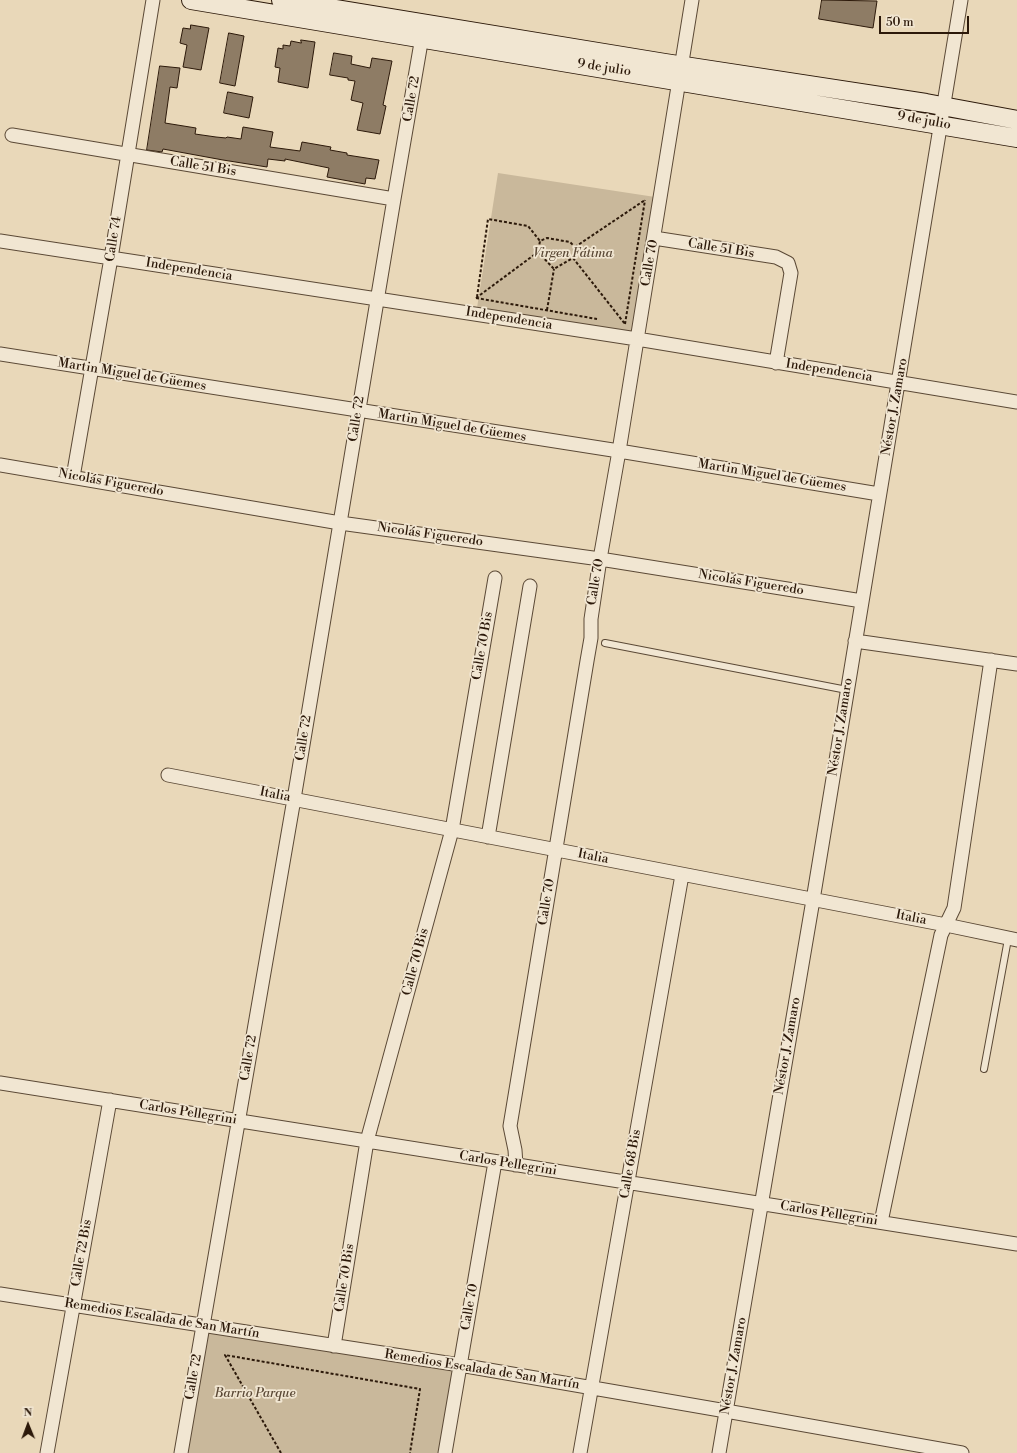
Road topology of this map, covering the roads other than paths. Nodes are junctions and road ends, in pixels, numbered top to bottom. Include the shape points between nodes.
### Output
1 (153, 0) edge
2 (191, 0) edge
3 (281, 0) edge
4 (692, 0) edge
5 (962, 0) edge
6 (423, 31) junction
7 (680, 73) junction
8 (944, 106) junction
9 (1017, 120) edge
10 (941, 124) junction
11 (12, 135) dead end
12 (1017, 138) edge
13 (127, 155) junction
14 (394, 199) junction
15 (654, 238) junction
16 (0, 240) edge
17 (111, 258) junction
18 (377, 299) junction
19 (637, 339) junction
20 (0, 354) edge
21 (776, 363) junction
22 (92, 369) junction
23 (899, 382) junction
24 (1017, 402) edge
25 (358, 411) junction
26 (619, 451) junction
27 (0, 465) edge
28 (73, 477) junction
29 (879, 494) junction
30 (340, 523) junction
31 (600, 559) junction
32 (495, 578) dead end
33 (530, 586) dead end
34 (862, 601) junction
35 (855, 641) junction
36 (605, 643) dead end
37 (991, 660) junction
38 (1017, 664) edge
39 (847, 690) junction
40 (168, 776) dead end
41 (294, 799) junction
42 (452, 830) junction
43 (488, 837) junction
44 (556, 850) junction
45 (682, 875) junction
46 (813, 900) junction
47 (946, 925) junction
48 (1012, 939) edge
49 (984, 1069) dead end
50 (0, 1083) edge
51 (110, 1100) junction
52 (238, 1121) junction
53 (367, 1141) junction
54 (495, 1162) junction
55 (516, 1164) junction
56 (627, 1183) junction
57 (761, 1203) junction
58 (881, 1222) junction
59 (1017, 1244) edge
60 (0, 1294) edge
61 (72, 1306) junction
62 (203, 1326) junction
63 (334, 1346) junction
64 (460, 1365) junction
65 (592, 1387) junction
66 (726, 1411) junction
67 (907, 1448) edge
68 (47, 1453) edge
69 (181, 1453) edge
70 (445, 1453) edge
71 (580, 1453) edge
72 (719, 1453) edge
73 (962, 1453) edge

1 - 13 street, Calle 74
2 - 6 main road, 9 de julio
3 - 6 main road, 9 de julio
4 - 7 street, Calle 70
5 - 8 street, Néstor J. Zamaro
6 - 7 main road, 9 de julio
6 - 14 street, Calle 72
7 - 8 main road, 9 de julio
7 - 10 main road, 9 de julio
7 - 15 street, Calle 70
8 - 9 main road, 9 de julio
8 - 10 street, Néstor J. Zamaro
10 - 12 main road, 9 de julio
10 - 23 street, Néstor J. Zamaro
11 - 13 street, Calle 51 Bis
13 - 14 street, Calle 51 Bis
13 - 17 street, Calle 74
14 - 18 street, Calle 72
15 - 19 street, Calle 70
15 - 21 street, Calle 51 Bis via 776,257 788,263 791,273
16 - 17 street, Independencia
17 - 18 street, Independencia
17 - 22 street, Calle 74
18 - 19 street, Independencia
18 - 25 street, Calle 72
19 - 21 street, Independencia
19 - 26 street, Calle 70
20 - 22 street, Martin Miguel de Güemes
21 - 23 street, Independencia
22 - 25 street, Martin Miguel de Güemes
22 - 28 street, Calle 74
23 - 24 street, Independencia
23 - 29 street, Néstor J. Zamaro
25 - 26 street, Martin Miguel de Güemes
25 - 30 street, Calle 72
26 - 29 street, Martin Miguel de Güemes
26 - 31 street, Calle 70
27 - 28 street, Nicolás Figueredo
28 - 30 street, Nicolás Figueredo
29 - 34 street, Néstor J. Zamaro
30 - 31 street, Nicolás Figueredo
30 - 41 street, Calle 72
31 - 34 street, Nicolás Figueredo
31 - 44 street, Calle 70 via 591,619 591,638
32 - 42 street, Calle 70 Bis
33 - 43 street
34 - 35 street, Néstor J. Zamaro
35 - 37 street
35 - 39 street, Néstor J. Zamaro
36 - 39 lane
37 - 38 street
37 - 47 street via 954,908
39 - 46 street, Néstor J. Zamaro
40 - 41 street, Italia
41 - 42 street, Italia
41 - 52 street, Calle 72
42 - 43 street, Italia
42 - 53 street, Calle 70 Bis
43 - 44 street, Italia
44 - 45 street, Italia
44 - 55 street, Calle 70 via 510,1126
45 - 46 street, Italia
45 - 56 street, Calle 68 Bis
46 - 47 street, Italia
46 - 57 street, Néstor J. Zamaro
47 - 48 street, Italia
47 - 58 street via 941,935
48 - 49 lane
50 - 51 street, Carlos Pellegrini
51 - 52 street, Carlos Pellegrini
51 - 61 street, Calle 72 Bis
52 - 53 street, Carlos Pellegrini
52 - 62 street, Calle 72
53 - 54 street, Carlos Pellegrini
53 - 63 street, Calle 70 Bis
54 - 55 street, Carlos Pellegrini
54 - 64 street, Calle 70
55 - 56 street, Carlos Pellegrini
56 - 57 street, Carlos Pellegrini
56 - 65 street, Calle 68 Bis
57 - 58 street, Carlos Pellegrini
57 - 66 street, Néstor J. Zamaro
58 - 59 street, Carlos Pellegrini
60 - 61 street, Remedios Escalada de San Martín
61 - 62 street, Remedios Escalada de San Martín
61 - 68 street, Calle 72 Bis
62 - 63 street, Remedios Escalada de San Martín
62 - 69 street, Calle 72
63 - 64 street, Remedios Escalada de San Martín
64 - 65 street, Remedios Escalada de San Martín
64 - 70 street, Calle 70
65 - 66 street, Remedios Escalada de San Martín
65 - 71 street, Calle 68 Bis
66 - 67 street, Remedios Escalada de San Martín
66 - 72 street, Néstor J. Zamaro
67 - 73 street, Remedios Escalada de San Martín

